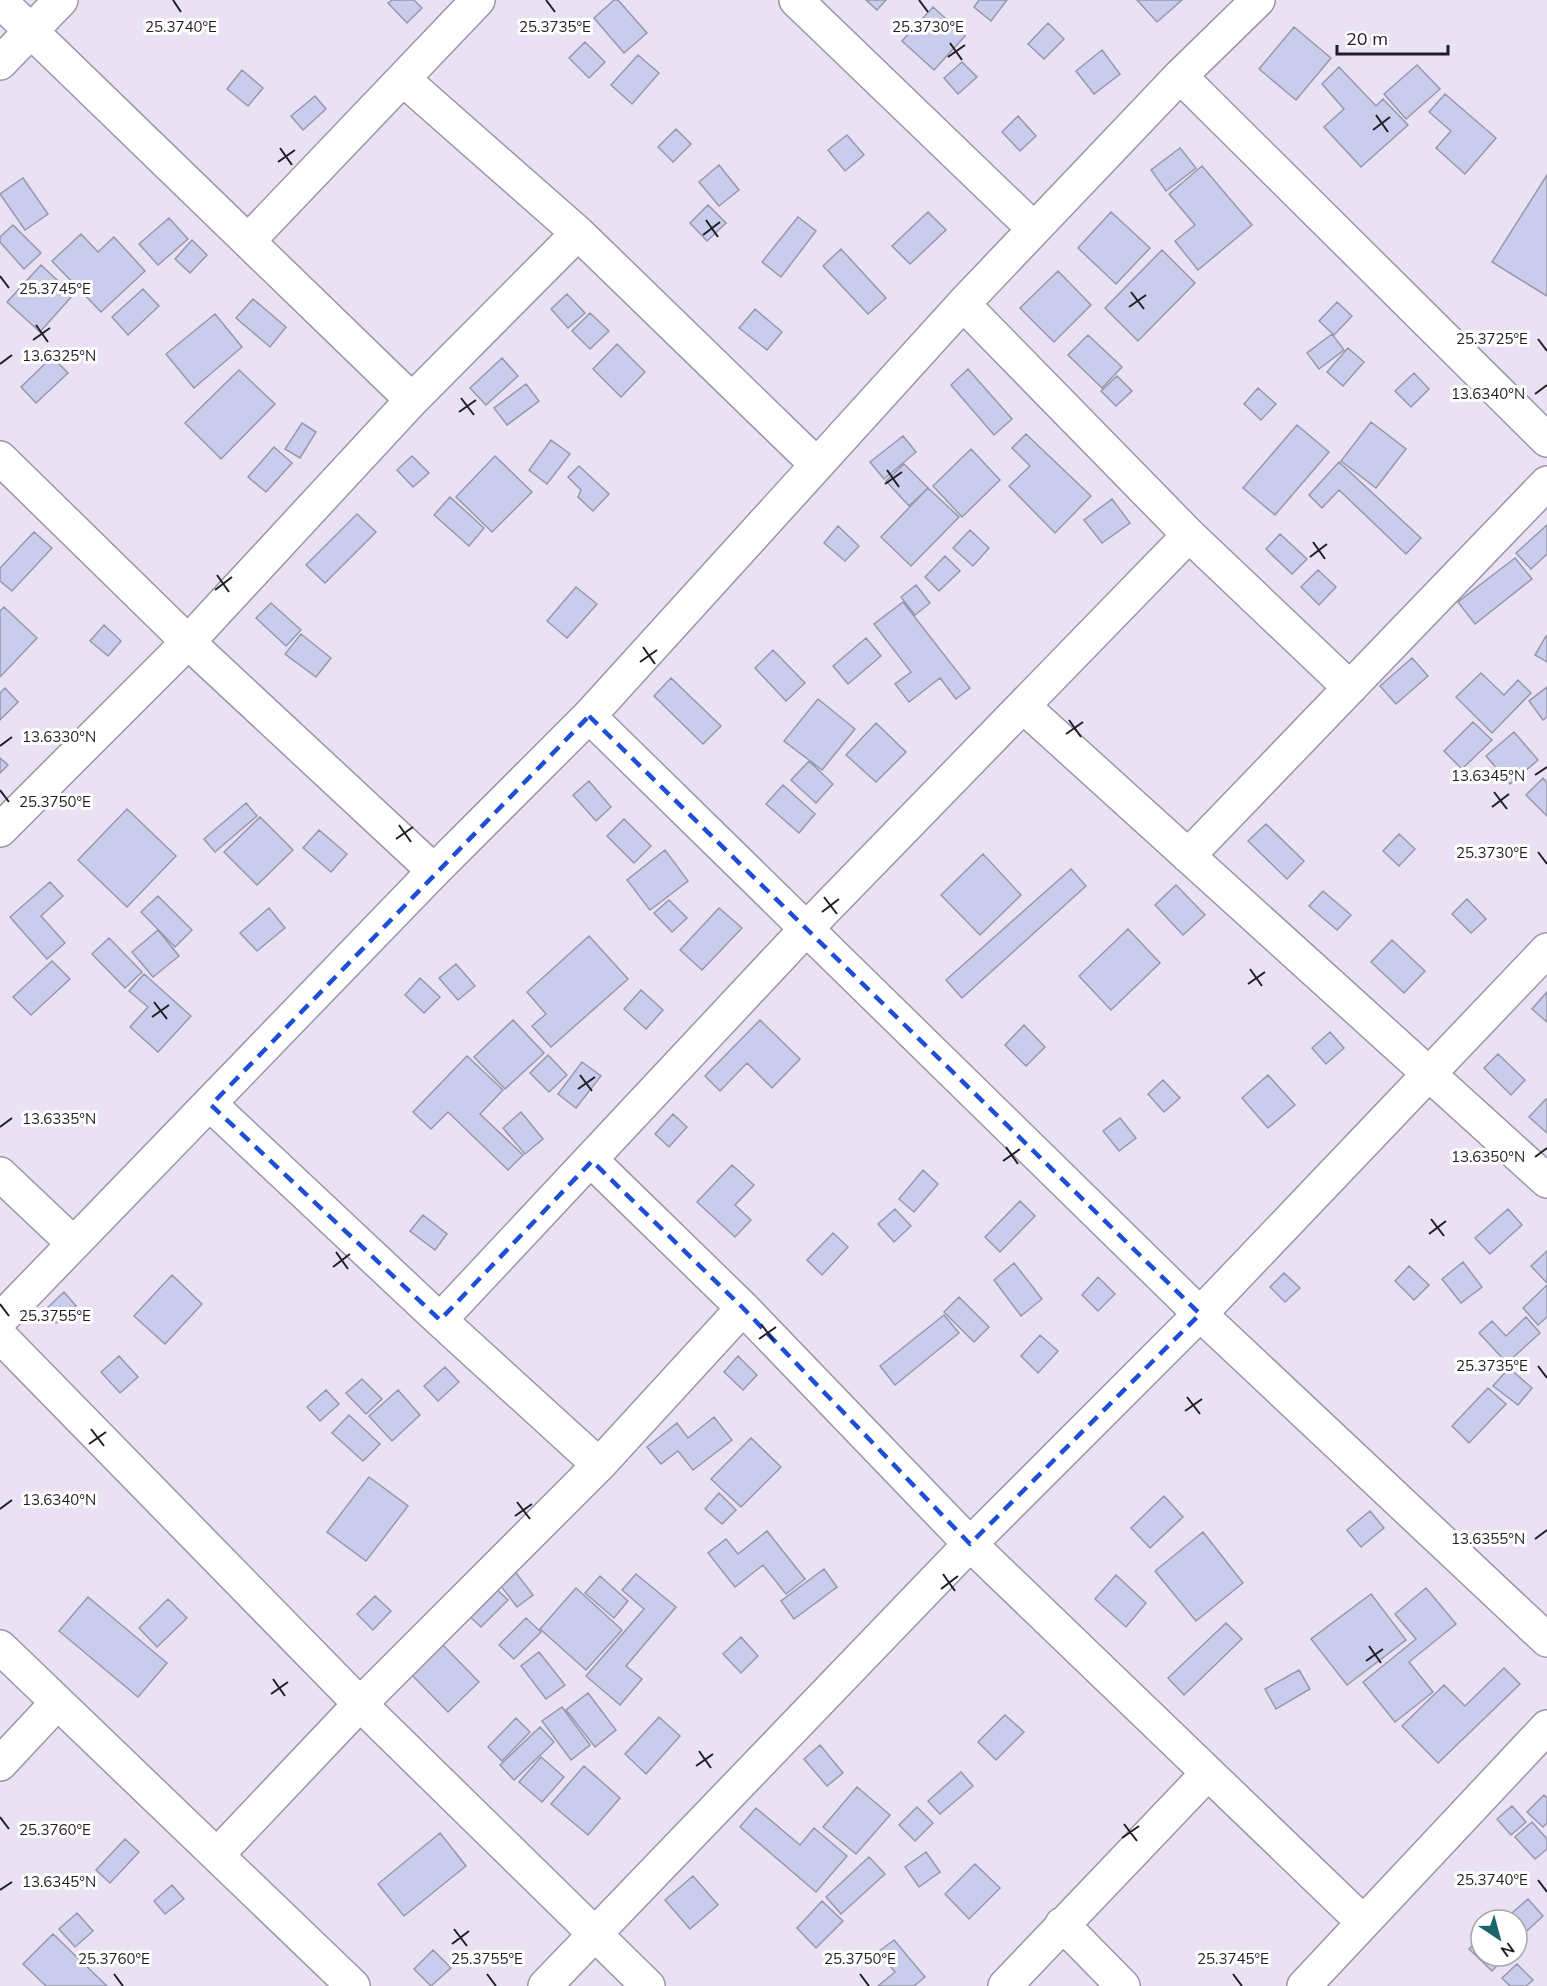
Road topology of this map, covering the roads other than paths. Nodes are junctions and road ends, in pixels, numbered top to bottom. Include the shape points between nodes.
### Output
1 (61, 0) edge
2 (478, 0) edge
3 (1258, 0) edge
4 (0, 1) edge
5 (804, 3) edge
6 (31, 32) junction
7 (0, 63) edge
8 (1180, 76) junction
9 (403, 79) junction
10 (1034, 230) junction
11 (578, 233) junction
12 (249, 240) junction
13 (963, 304) junction
14 (412, 400) junction
15 (1547, 440) edge
16 (0, 458) edge
17 (817, 465) junction
18 (1547, 483) edge
19 (1189, 535) junction
20 (188, 642) junction
21 (1350, 688) junction
22 (1023, 706) junction
23 (589, 716) junction
24 (0, 830) edge
25 (1188, 856) junction
26 (434, 871) junction
27 (807, 928) junction
28 (1547, 950) edge
29 (1428, 1072) junction
30 (211, 1105) junction
31 (592, 1161) junction
32 (0, 1174) edge
33 (1547, 1181) edge
34 (73, 1243) junction
35 (743, 1308) junction
36 (1200, 1314) junction
37 (0, 1320) edge
38 (440, 1320) junction
39 (0, 1336) edge
40 (599, 1465) junction
41 (970, 1544) junction
42 (1547, 1640) edge
43 (0, 1647) edge
44 (56, 1704) junction
45 (360, 1704) junction
46 (1547, 1727) edge
47 (0, 1764) edge
48 (1207, 1774) junction
49 (217, 1855) junction
50 (1363, 1922) junction
51 (1062, 1924) junction
52 (593, 1933) junction
53 (353, 1986) edge
54 (545, 1986) edge
55 (648, 1986) edge
56 (1005, 1986) edge
57 (1123, 1986) edge
58 (1304, 1986) edge

1 - 6 street
2 - 9 street
3 - 8 street
4 - 6 street
5 - 10 street
6 - 7 street
6 - 12 street
8 - 10 street
8 - 15 street
9 - 11 street
9 - 12 street
10 - 13 street
11 - 14 street
11 - 17 street
12 - 14 street
13 - 17 street
13 - 19 street
14 - 20 street
16 - 20 street
17 - 23 street
18 - 21 street
19 - 21 street
19 - 22 street
20 - 24 street
20 - 26 street
21 - 25 street
22 - 25 street
22 - 27 street
23 - 26 street
23 - 27 street
25 - 29 street
26 - 30 street
27 - 31 street
27 - 36 street
28 - 29 street
29 - 33 street
29 - 36 street
30 - 34 street
30 - 38 street
31 - 35 street
31 - 38 street
32 - 34 street
34 - 37 street
35 - 40 street
35 - 41 street
36 - 41 street
36 - 42 street
38 - 40 street
39 - 45 street
40 - 45 street
41 - 48 street
41 - 52 street
43 - 44 street
44 - 47 street
44 - 49 street
45 - 49 street
45 - 52 street
46 - 50 street
48 - 50 street
48 - 51 street
49 - 53 street
50 - 58 street
51 - 56 street
51 - 57 street
52 - 54 street
52 - 55 street

